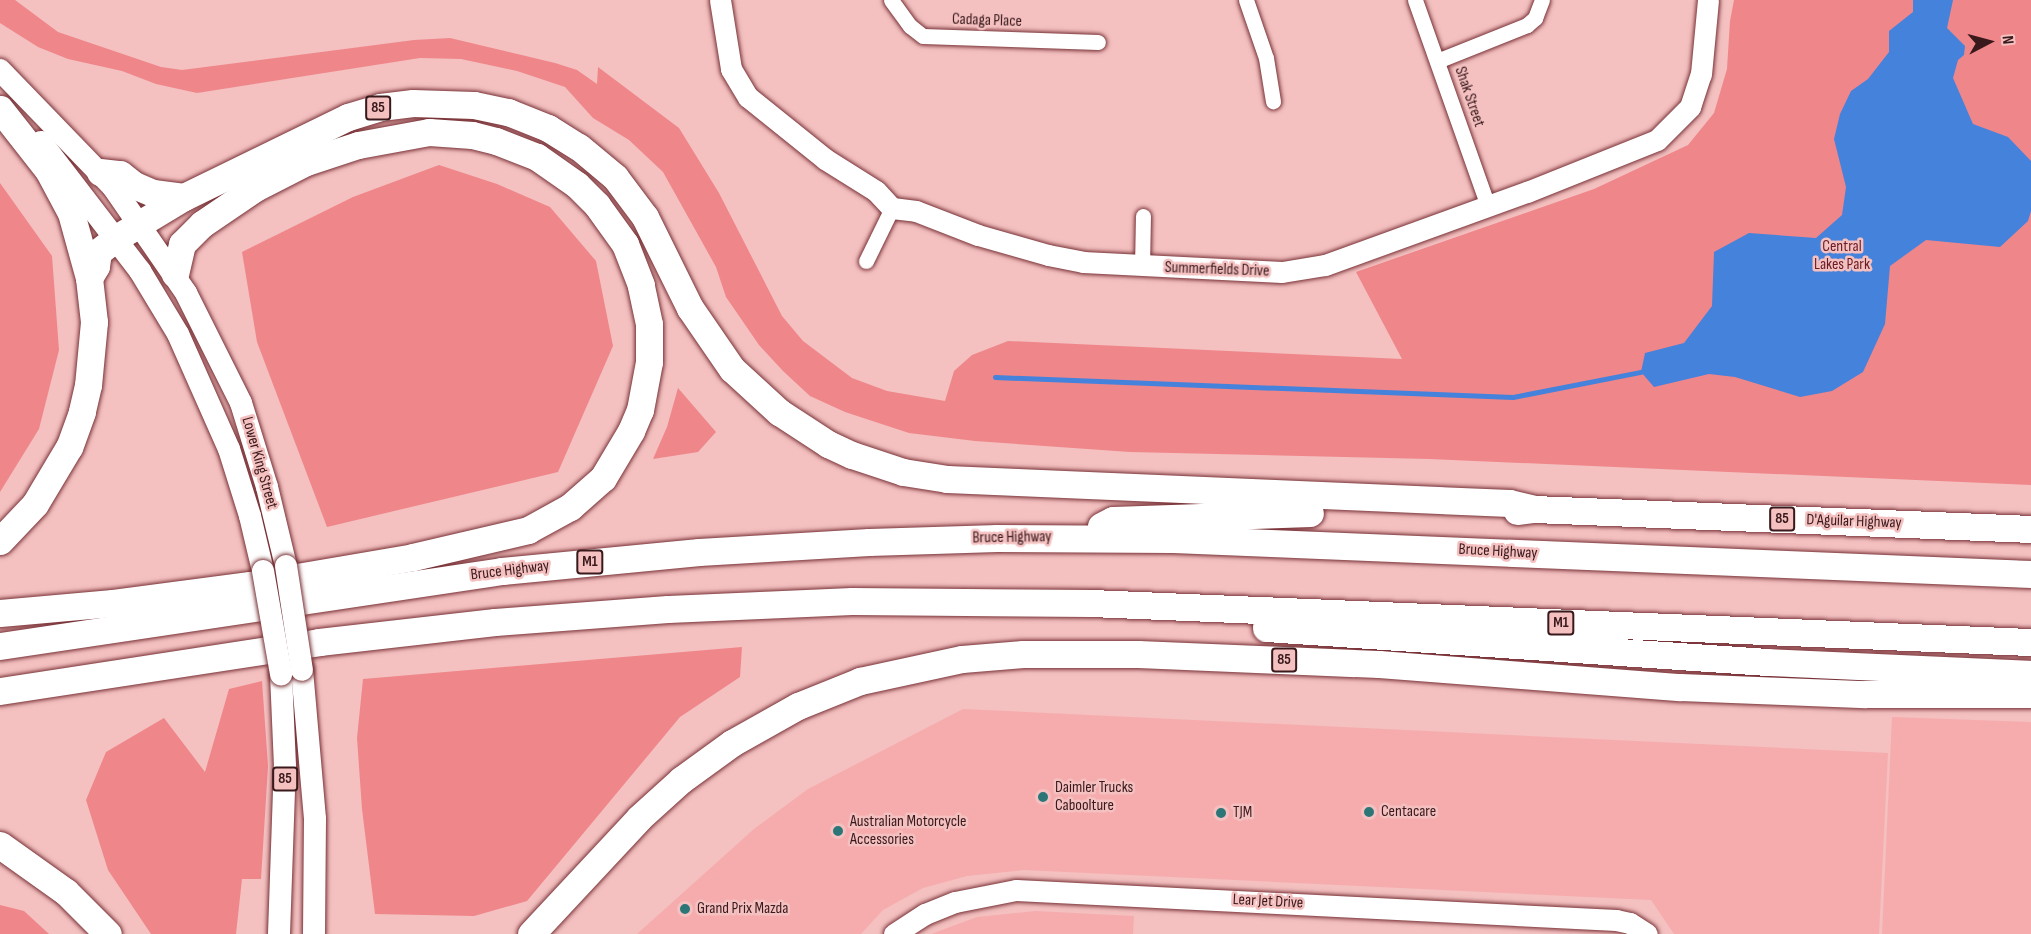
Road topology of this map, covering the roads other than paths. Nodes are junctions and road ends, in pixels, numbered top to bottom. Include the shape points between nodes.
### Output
1 (720, 0) edge
2 (891, 0) edge
3 (1246, 0) edge
4 (1415, 0) edge
5 (1542, 0) edge
6 (1708, 0) edge
7 (1098, 42) dead end
8 (1437, 61) junction
9 (0, 70) edge
10 (0, 97) edge
11 (1272, 101) dead end
12 (0, 109) edge
13 (100, 172) junction
14 (184, 197) junction
15 (1488, 206) junction
16 (891, 208) junction
17 (1143, 216) dead end
18 (141, 223) junction
19 (116, 238) junction
20 (866, 261) dead end
21 (1142, 267) junction
22 (175, 274) junction
23 (89, 278) junction
24 (1534, 509) junction
25 (2031, 529) edge
26 (1080, 537) junction
27 (0, 541) edge
28 (2031, 574) edge
29 (1091, 603) junction
30 (0, 613) edge
31 (2031, 642) edge
32 (0, 646) edge
33 (291, 672) junction
34 (2031, 674) edge
35 (0, 691) edge
36 (2031, 694) edge
37 (0, 845) edge
38 (108, 934) edge
39 (279, 934) edge
40 (314, 934) edge
41 (531, 934) edge
42 (894, 934) edge
43 (1647, 934) edge

1 - 16 street via 731,69 748,97 825,159 876,191
2 - 7 street, Cadaga Place via 910,27 923,36
3 - 11 street via 1266,58
4 - 8 street, Shak Street
5 - 8 street via 1535,18 1527,25
6 - 15 street, Summerfields Drive via 1701,74 1690,107 1658,140
8 - 15 street, Shak Street
9 - 13 main road, Lower King Street
10 - 19 main road, Lower King Street via 61,165
12 - 23 highway via 59,189 78,232
13 - 14 highway via 120,174 153,193
13 - 18 main road, Lower King Street
14 - 18 highway, 85
14 - 24 highway, 85 via 348,117 380,107 442,102 508,112 564,138 615,177 645,217 694,315 732,369 779,412 852,455 903,472 947,479 1509,503
15 - 21 street, Summerfields Drive via 1302,270
16 - 20 street
16 - 21 street, Summerfields Drive via 916,211 978,236 1048,255
17 - 21 street
18 - 19 highway, 85
18 - 22 main road, Lower King Street
19 - 23 highway via 98,252
19 - 33 main road, Lower King Street / 85, bridge via 177,334 219,422 247,506
22 - 30 highway via 182,244 202,224 255,188 306,162 358,146 429,132 496,141 537,157 577,185 625,244 641,285 649,324 649,362 640,410 603,477 570,507 528,530 413,557 250,585
22 - 33 main road, Lower King Street, bridge via 241,403 267,487 286,566
23 - 27 highway via 93,346 76,429 45,489
24 - 25 highway, D'Aguilar Highway / 85
24 - 26 highway via 1113,520
26 - 28 highway, Bruce Highway / M1
26 - 32 highway, Bruce Highway / M1 via 797,545 589,562 377,588
29 - 31 highway, M1
29 - 34 highway via 1130,620 1779,663
29 - 35 highway, M1 via 852,601 591,613 320,642
33 - 39 main road, Lower King Street / 85
33 - 40 main road, Lower King Street via 315,819
36 - 41 highway, 85 via 1866,694 1704,688 1379,664 1138,654 1023,654 962,659 860,681 798,706 732,743 646,811
37 - 38 highway via 66,892
42 - 43 street, Lear Jet Drive via 925,914 955,902 1016,890 1616,920 1630,923

